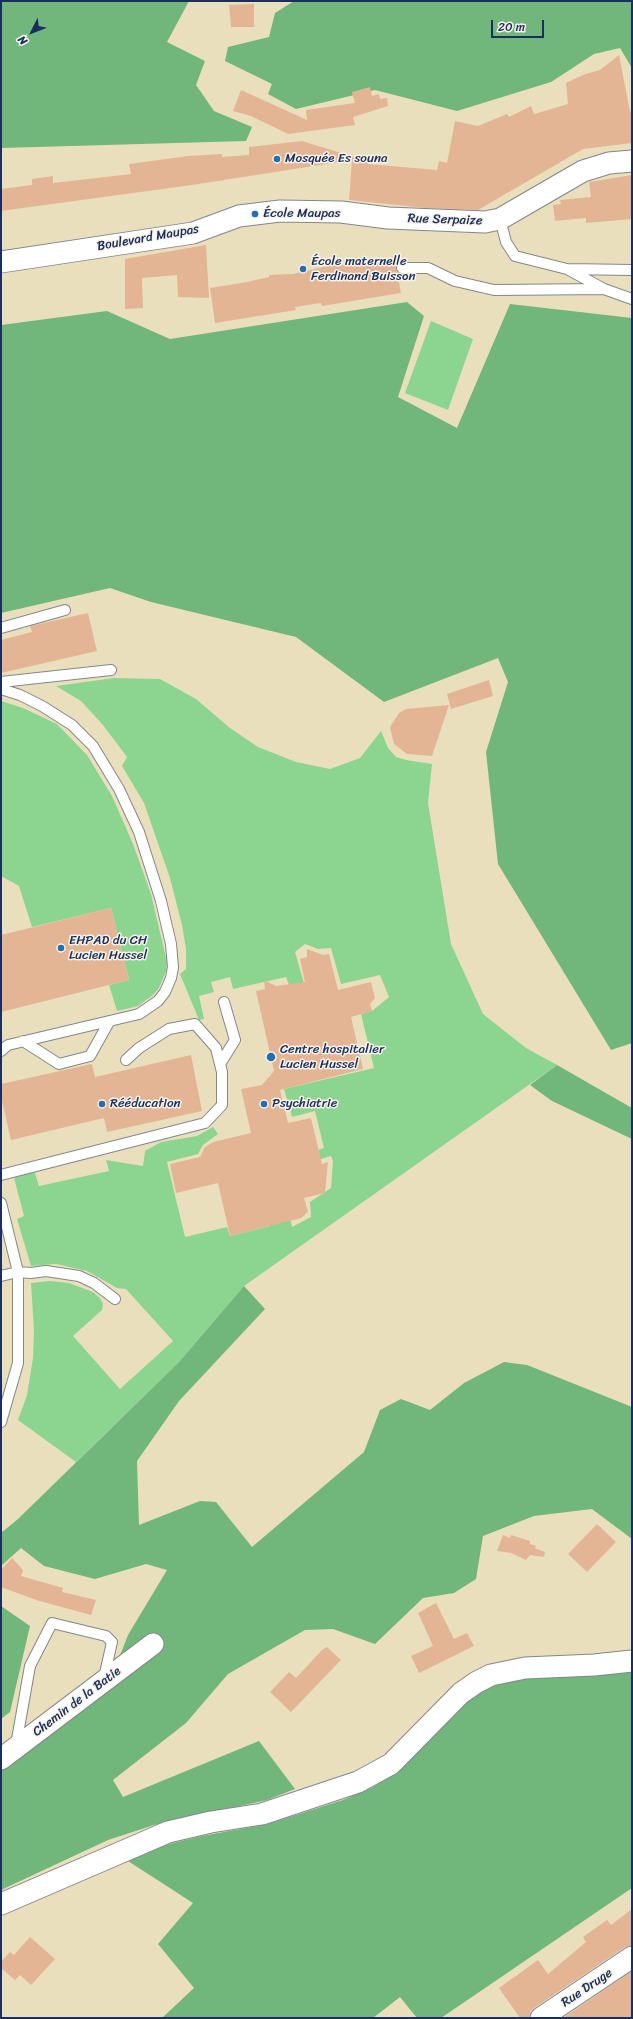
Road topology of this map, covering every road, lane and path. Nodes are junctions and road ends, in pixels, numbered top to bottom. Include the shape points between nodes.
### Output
1 (632, 161) edge
2 (341, 212) joint
3 (500, 219) junction
4 (1, 262) edge
5 (402, 268) dead end
6 (567, 269) junction
7 (632, 270) edge
8 (604, 289) junction
9 (632, 299) edge
10 (64, 610) dead end
11 (1, 628) edge
12 (110, 670) dead end
13 (1, 682) edge
14 (1, 689) edge
15 (224, 1002) dead end
16 (109, 1022) junction
17 (23, 1041) junction
18 (1, 1051) edge
19 (126, 1060) dead end
20 (220, 1064) junction
21 (1, 1175) edge
22 (1, 1203) edge
23 (5, 1236) edge
24 (18, 1272) junction
25 (1, 1276) edge
26 (115, 1299) dead end
27 (1, 1422) edge
28 (153, 1644) dead end
29 (632, 1661) edge
30 (103, 1684) junction
31 (8, 1754) edge
32 (1, 1904) edge
33 (632, 1957) edge
34 (541, 2018) edge

1 - 3 street, Rue Serpaize via 609,163 583,171
2 - 3 street, Rue Serpaize via 388,218 485,222
2 - 4 street, Boulevard Maupas via 280,211 239,216 193,233
3 - 6 lane via 506,242 515,256
5 - 8 lane via 428,268 455,281 494,290
6 - 7 lane
6 - 8 lane
8 - 9 lane
10 - 11 lane
12 - 13 lane
14 - 16 lane via 42,706 72,725 93,746 119,789 139,832 171,944 173,967 171,978 158,1001 139,1014
15 - 20 lane via 235,1040
16 - 17 lane
16 - 17 lane via 90,1056 59,1064
17 - 18 lane via 8,1045
19 - 20 lane via 139,1048 169,1029 195,1024 216,1048
20 - 21 lane via 222,1105 205,1123
22 - 23 lane
23 - 24 lane
24 - 25 lane
24 - 26 lane via 46,1271 79,1276 94,1283
24 - 27 lane via 18,1362
28 - 30 street, Chemin de la Batie
29 - 32 street via 525,1668 491,1675 461,1693 391,1764 358,1782 262,1814 168,1832
30 - 31 street, Chemin de la Batie
30 - 31 lane via 112,1642 106,1636 52,1623 30,1666
33 - 34 street, Rue Druge

